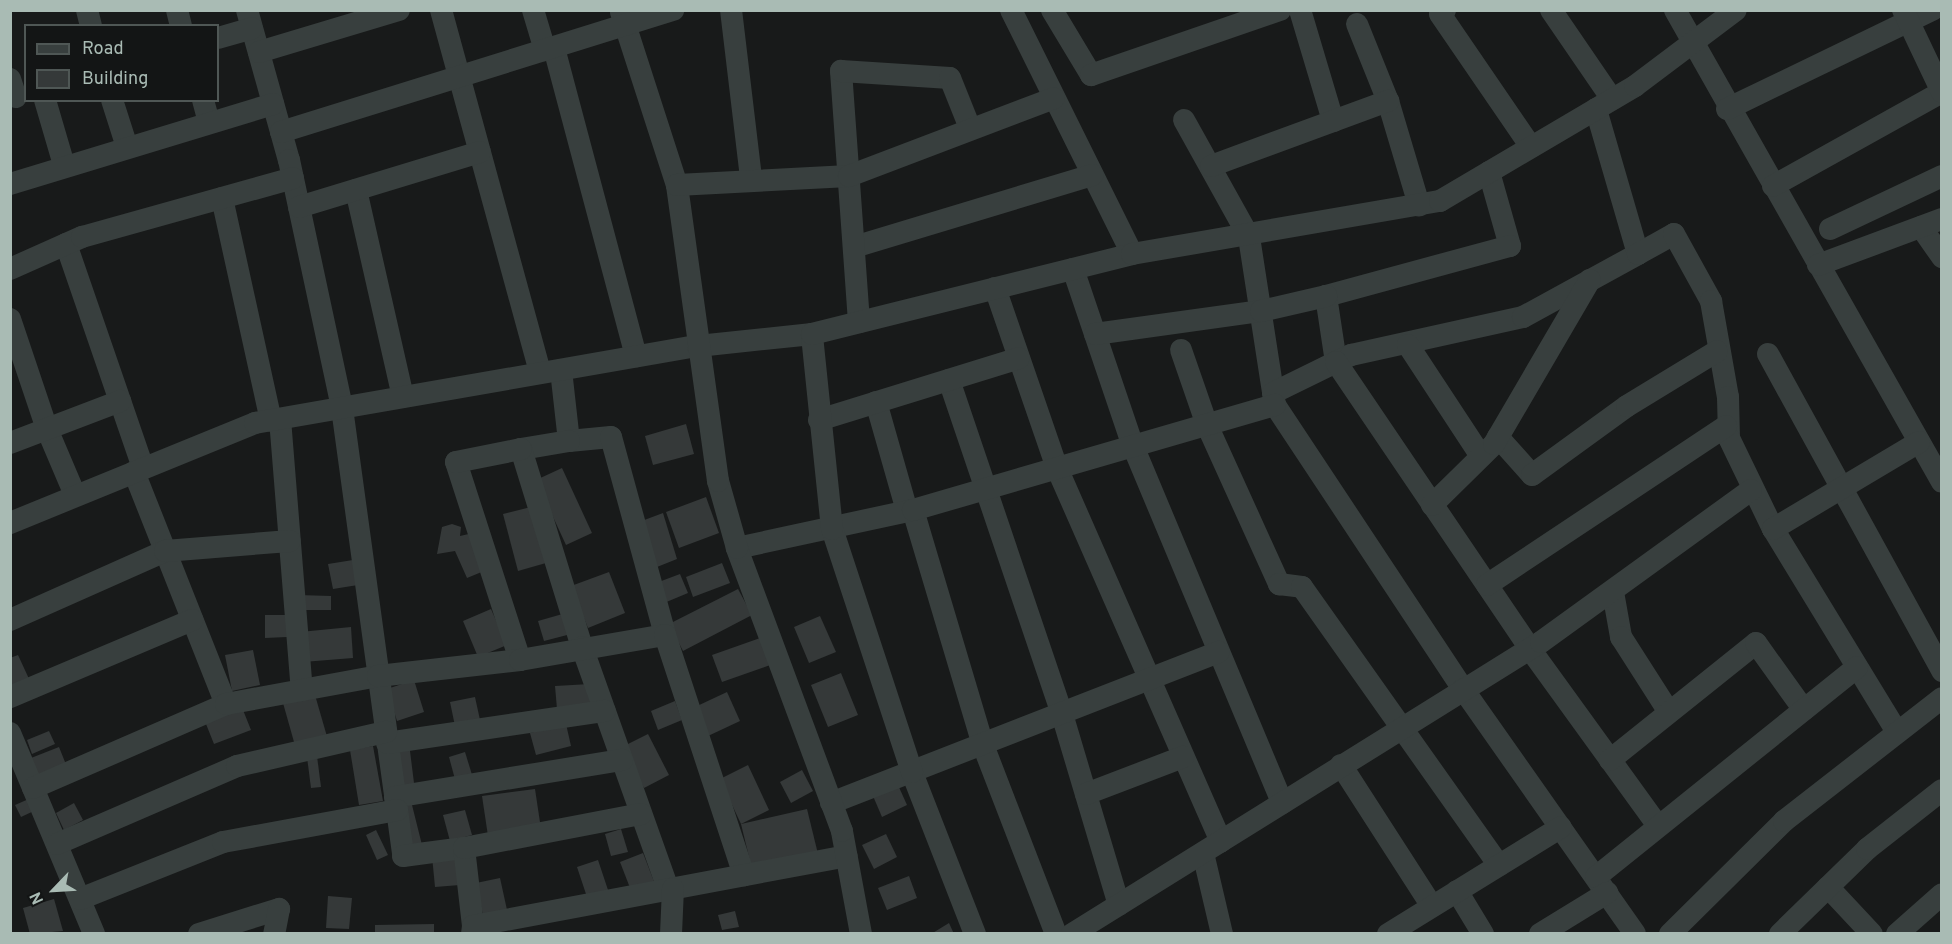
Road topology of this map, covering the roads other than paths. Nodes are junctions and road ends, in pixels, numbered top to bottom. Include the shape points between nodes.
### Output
1 (399, 10) edge
2 (441, 10) edge
3 (534, 10) edge
4 (673, 10) edge
5 (731, 10) edge
6 (1011, 10) edge
7 (1052, 10) edge
8 (1300, 10) edge
9 (1445, 10) edge
10 (1551, 10) edge
11 (1675, 10) edge
12 (1736, 10) edge
13 (1932, 10) edge
14 (1266, 13) edge
15 (1906, 16) edge
16 (623, 18) edge
17 (249, 19) edge
18 (1358, 24) dead end
19 (219, 37) edge
20 (1690, 41) junction
21 (550, 49) junction
22 (259, 52) junction
23 (460, 76) junction
24 (1054, 98) junction
25 (1388, 101) junction
26 (46, 102) edge
27 (113, 102) edge
28 (204, 102) edge
29 (273, 104) junction
30 (1604, 104) junction
31 (1727, 109) junction
32 (1184, 120) dead end
33 (1333, 121) junction
34 (209, 122) junction
35 (970, 128) junction
36 (281, 132) junction
37 (127, 147) junction
38 (1531, 147) junction
39 (480, 152) junction
40 (64, 165) junction
41 (1211, 166) junction
42 (1489, 172) junction
43 (1092, 175) junction
44 (849, 176) junction
45 (1941, 176) edge
46 (293, 178) junction
47 (752, 178) junction
48 (10, 184) edge
49 (677, 185) junction
50 (1773, 186) junction
51 (356, 190) junction
52 (222, 198) junction
53 (1419, 205) junction
54 (299, 207) junction
55 (1931, 223) edge
56 (1830, 229) dead end
57 (1249, 237) junction
58 (66, 244) junction
59 (854, 247) junction
60 (1132, 254) junction
61 (1638, 254) junction
62 (1941, 257) edge
63 (1818, 266) junction
64 (10, 269) edge
65 (1073, 269) junction
66 (1590, 280) junction
67 (995, 288) junction
68 (1326, 296) junction
69 (1261, 311) junction
70 (10, 319) edge
71 (859, 322) junction
72 (812, 334) junction
73 (1095, 334) junction
74 (1408, 345) junction
75 (698, 346) junction
76 (1181, 350) dead end
77 (1717, 351) junction
78 (16, 353) edge
79 (1768, 354) dead end
80 (636, 357) junction
81 (1019, 358) junction
82 (1336, 362) junction
83 (550, 372) junction
84 (949, 380) junction
85 (403, 397) junction
86 (1274, 399) junction
87 (120, 401) junction
88 (876, 402) junction
89 (342, 408) junction
90 (275, 420) junction
91 (819, 420) junction
92 (1207, 425) junction
93 (1726, 426) junction
94 (47, 429) junction
95 (1498, 437) junction
96 (569, 441) junction
97 (1919, 442) junction
98 (10, 443) edge
99 (1133, 446) junction
100 (521, 449) junction
101 (1481, 456) junction
102 (1057, 468) junction
103 (138, 470) junction
104 (1941, 482) edge
105 (986, 489) junction
106 (1840, 489) junction
107 (1751, 490) junction
108 (75, 495) junction
109 (1432, 505) junction
110 (910, 510) junction
111 (10, 523) edge
112 (832, 529) junction
113 (1773, 529) junction
114 (290, 541) junction
115 (736, 548) junction
116 (165, 550) junction
117 (1487, 585) junction
118 (1613, 592) junction
119 (10, 620) edge
120 (192, 620) junction
121 (665, 635) junction
122 (582, 647) junction
123 (1530, 649) junction
124 (1219, 652) junction
125 (520, 660) junction
126 (1857, 667) junction
127 (1941, 671) edge
128 (378, 676) junction
129 (1150, 681) junction
130 (1464, 689) junction
131 (302, 690) junction
132 (10, 697) edge
133 (1941, 698) edge
134 (226, 705) junction
135 (1804, 710) junction
136 (605, 711) junction
137 (1669, 712) junction
138 (1062, 714) junction
139 (1401, 727) junction
140 (1897, 732) junction
141 (10, 733) edge
142 (387, 737) junction
143 (983, 745) junction
144 (1184, 757) junction
145 (622, 760) junction
146 (1610, 760) junction
147 (1341, 765) junction
148 (912, 772) junction
149 (33, 788) junction
150 (1941, 790) edge
151 (1086, 794) junction
152 (831, 803) junction
153 (1282, 803) junction
154 (396, 804) junction
155 (641, 814) junction
156 (1658, 826) junction
157 (1561, 827) junction
158 (57, 844) junction
159 (464, 848) junction
160 (1212, 848) junction
161 (846, 856) junction
162 (1498, 865) junction
163 (744, 875) junction
164 (1601, 885) junction
165 (1828, 887) junction
166 (670, 889) junction
167 (1457, 891) junction
168 (1941, 894) edge
169 (80, 899) junction
170 (1119, 905) junction
171 (1432, 906) junction
172 (473, 930) edge
173 (94, 933) edge
174 (199, 933) edge
175 (274, 933) edge
176 (671, 933) edge
177 (861, 933) edge
178 (975, 933) edge
179 (1056, 933) edge
180 (1072, 933) edge
181 (1222, 933) edge
182 (1389, 933) edge
183 (1483, 933) edge
184 (1540, 933) edge
185 (1635, 933) edge
186 (1670, 933) edge
187 (1780, 933) edge
188 (1872, 933) edge
189 (1900, 933) edge

1 - 22 street
2 - 23 street
3 - 21 street
4 - 16 street
5 - 47 street
6 - 24 street
7 - 14 street via 1091,75
8 - 33 street
9 - 38 street via 1440,14
10 - 30 street
11 - 20 street
12 - 20 street
13 - 15 street
15 - 31 street
15 - 50 street via 1941,92
16 - 21 street
16 - 49 street
17 - 19 street
17 - 22 street
18 - 25 street
20 - 30 street
20 - 31 street
21 - 23 street
21 - 80 street
22 - 29 street
23 - 36 street
23 - 39 street
24 - 35 street
24 - 43 street
25 - 33 street
25 - 53 street
26 - 40 street
27 - 37 street
28 - 34 street
29 - 34 street
29 - 36 street
30 - 38 street
30 - 61 street
31 - 50 street
32 - 41 street
33 - 41 street
34 - 37 street
35 - 44 street
35 - 44 street via 950,78 841,71
36 - 46 street
37 - 40 street
38 - 42 street
39 - 51 street
39 - 83 street
40 - 48 street
41 - 57 street
42 - 53 street via 1440,201
42 - 68 street via 1510,246
43 - 59 street
43 - 60 street
44 - 47 street
44 - 59 street
45 - 56 street
46 - 52 street
46 - 54 street
47 - 49 street
49 - 75 street
50 - 63 street
51 - 54 street
51 - 85 street
52 - 58 street
52 - 90 street
53 - 57 street
54 - 89 street
55 - 62 street
55 - 63 street
57 - 60 street
57 - 69 street
58 - 64 street
58 - 87 street
59 - 71 street
60 - 65 street
61 - 66 street
61 - 77 street via 1674,234 1711,301
63 - 97 street
65 - 67 street
65 - 73 street
66 - 74 street via 1523,317
66 - 95 street
67 - 71 street
67 - 81 street
68 - 69 street
68 - 82 street
69 - 73 street
69 - 86 street
70 - 78 street
71 - 72 street
72 - 75 street
72 - 91 street
73 - 99 street
74 - 82 street via 1351,355
74 - 101 street
75 - 80 street
75 - 115 street via 718,481
76 - 92 street
77 - 93 street via 1728,397
77 - 95 street via 1627,406 1532,475
78 - 94 street
79 - 106 street
80 - 83 street
81 - 84 street
81 - 102 street
82 - 86 street
82 - 109 street
83 - 85 street
83 - 96 street
84 - 88 street
84 - 105 street
85 - 89 street
86 - 92 street
86 - 130 street
87 - 94 street
87 - 103 street
88 - 91 street
88 - 110 street
89 - 90 street
89 - 128 street
90 - 103 street
90 - 114 street
91 - 112 street
92 - 99 street
92 - 139 street via 1279,584 1302,586
93 - 107 street
93 - 117 street
94 - 98 street
94 - 108 street
95 - 101 street
96 - 100 street
96 - 121 street via 611,437
97 - 104 street
97 - 106 street
99 - 102 street
99 - 124 street
100 - 122 street
100 - 125 street via 456,462
101 - 109 street
102 - 105 street
102 - 129 street
103 - 108 street
103 - 116 street
105 - 110 street
105 - 138 street
106 - 113 street
106 - 127 street
107 - 113 street
107 - 118 street
108 - 111 street
109 - 117 street
110 - 112 street
110 - 143 street
112 - 115 street
112 - 148 street
113 - 126 street
114 - 116 street
114 - 131 street
115 - 152 street
116 - 119 street
116 - 120 street
117 - 123 street
118 - 123 street
118 - 137 street via 1621,637
120 - 132 street
120 - 134 street
121 - 122 street
121 - 163 street
122 - 125 street
122 - 136 street
123 - 130 street
123 - 146 street
124 - 129 street
124 - 153 street
125 - 128 street
126 - 135 street
126 - 140 street
128 - 131 street
128 - 142 street
129 - 138 street
129 - 144 street
130 - 139 street
130 - 157 street
131 - 134 street
133 - 140 street
134 - 149 street
135 - 137 street via 1756,643
135 - 156 street
136 - 142 street
136 - 145 street
137 - 146 street
138 - 143 street
138 - 151 street
139 - 147 street
139 - 162 street
140 - 186 street via 1784,821
141 - 149 street
142 - 154 street
142 - 158 street via 237,766
143 - 148 street
143 - 179 street
144 - 151 street
144 - 160 street
145 - 154 street
145 - 155 street
146 - 156 street
147 - 153 street
147 - 171 street
148 - 152 street
148 - 178 street
149 - 158 street
150 - 165 street via 1867,849
151 - 170 street
152 - 161 street
153 - 160 street
154 - 159 street via 403,856
154 - 169 street via 223,842
155 - 159 street
155 - 166 street
156 - 164 street
157 - 162 street
157 - 164 street
158 - 169 street
159 - 172 street
160 - 170 street
160 - 181 street
161 - 163 street
161 - 177 street
162 - 167 street
163 - 166 street
164 - 184 street
164 - 185 street
165 - 187 street
165 - 188 street
166 - 172 street
166 - 176 street
167 - 171 street
167 - 183 street
168 - 189 street
169 - 173 street
170 - 180 street
171 - 182 street
174 - 175 street via 279,909

